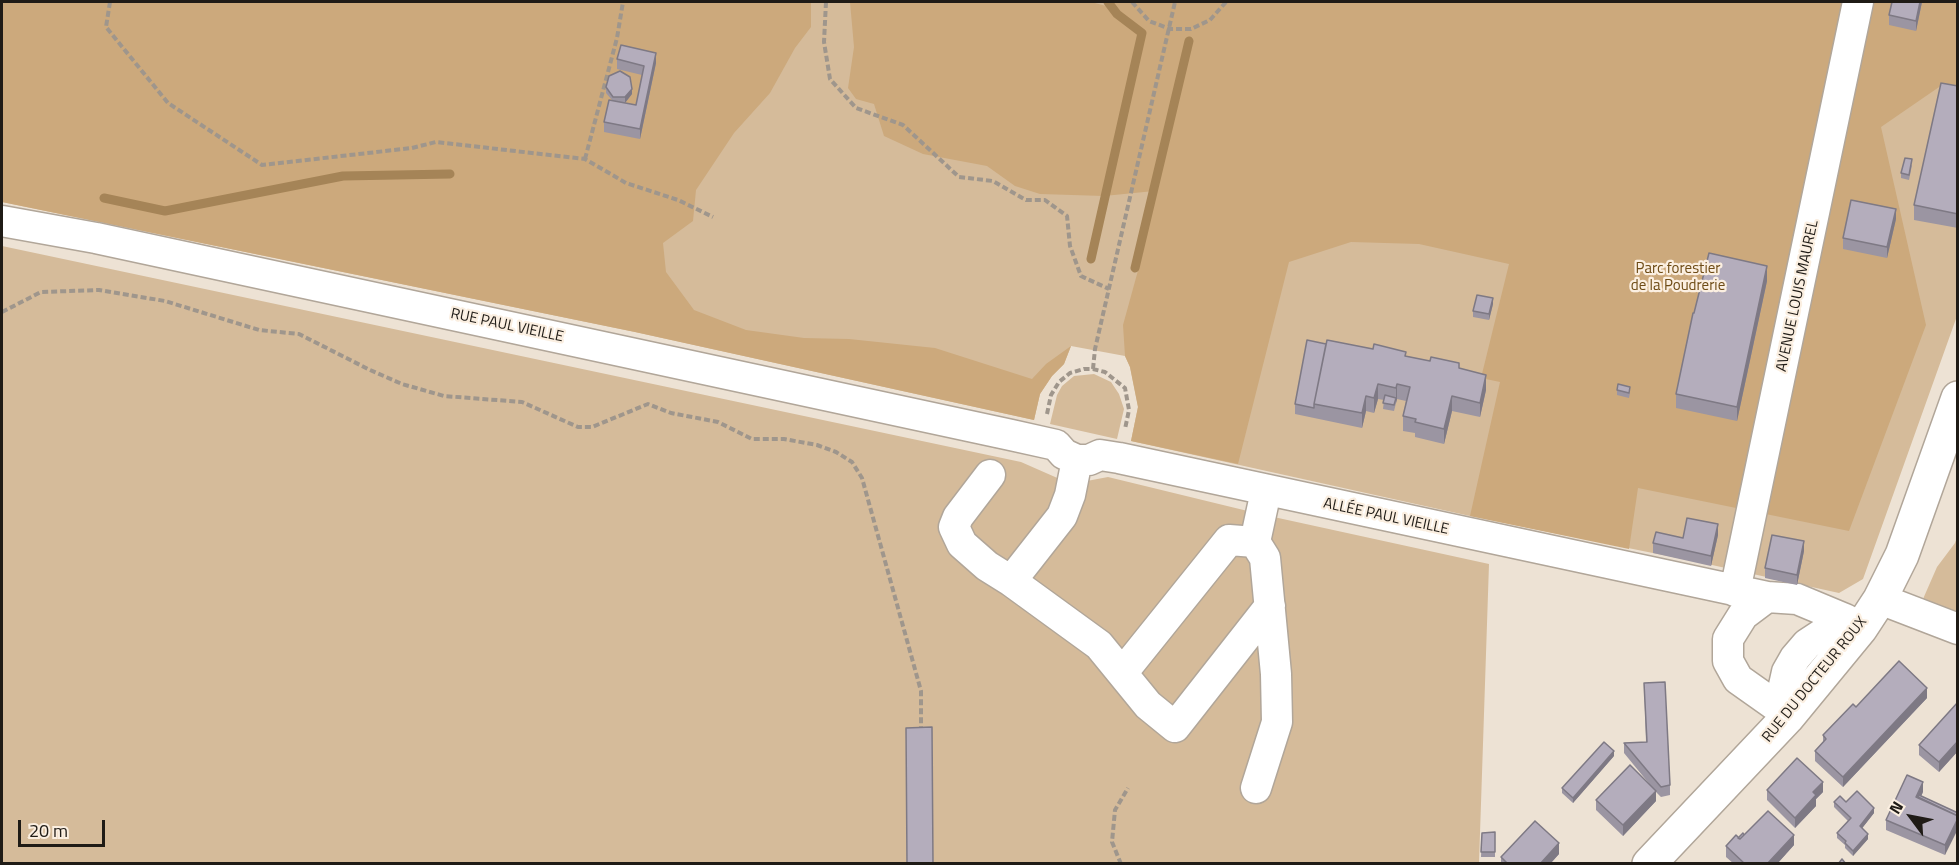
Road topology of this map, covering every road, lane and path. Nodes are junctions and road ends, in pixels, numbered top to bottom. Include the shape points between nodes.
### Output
1 (110, 2) edge
2 (623, 2) edge
3 (826, 2) edge
4 (1132, 2) edge
5 (1175, 2) edge
6 (1226, 2) edge
7 (1858, 2) edge
8 (1170, 29) junction
9 (585, 159) junction
10 (713, 217) dead end
11 (2, 221) edge
12 (1109, 289) junction
13 (2, 312) edge
14 (1093, 369) junction
15 (1958, 398) edge
16 (1040, 441) junction
17 (1119, 458) junction
18 (1077, 460) junction
19 (990, 475) dead end
20 (1266, 491) junction
21 (1255, 542) junction
22 (1011, 581) junction
23 (1735, 591) junction
24 (1767, 597) junction
25 (1880, 598) junction
26 (1270, 606) junction
27 (1853, 624) junction
28 (1958, 629) edge
29 (1123, 672) junction
30 (1783, 713) junction
31 (921, 734) edge
32 (1128, 788) dead end
33 (1256, 788) dead end
34 (1121, 864) edge
35 (1649, 864) edge

1 - 9 path via 106,27 168,104 262,165 436,142
2 - 9 path
3 - 12 path via 824,42 830,79 856,108 903,125 959,177 993,181 1026,201 1045,200 1067,216 1070,246 1081,276
4 - 8 path via 1149,21
5 - 8 path
6 - 8 path via 1210,20 1191,28
7 - 23 street, AVENUE LOUIS MAUREL
8 - 12 path
9 - 10 path via 626,183 678,200
11 - 16 street, RUE PAUL VIEILLE via 108,240
12 - 14 path
13 - 31 path via 41,292 99,290 165,301 259,330 299,334 402,384 444,396 522,402 578,427 592,427 648,404 718,422 752,439 784,439 836,452 852,462 862,478 921,691
14 - 16 path via 1071,373 1059,382 1051,395
14 - 17 path via 1105,372 1125,388 1129,410
15 - 25 main road, RUE DU DOCTEUR ROUX via 1902,555
16 - 18 street via 1056,445
17 - 18 street, ALLÉE PAUL VIEILLE via 1100,455
17 - 20 street, ALLÉE PAUL VIEILLE
18 - 22 street via 1062,516
19 - 22 street via 954,527 962,544
20 - 21 street
20 - 23 street, ALLÉE PAUL VIEILLE
21 - 26 street via 1265,558
21 - 29 street via 1229,540
22 - 29 street via 1099,645
23 - 24 street, ALLÉE PAUL VIEILLE
24 - 27 street, ALLÉE PAUL VIEILLE via 1797,599
24 - 30 street via 1743,615 1728,639 1728,661 1738,679
25 - 27 main road, RUE DU DOCTEUR ROUX
25 - 28 street
26 - 29 street via 1175,727 1148,705
26 - 33 street via 1277,722
27 - 30 main road, RUE DU DOCTEUR ROUX
30 - 35 main road, RUE DU DOCTEUR ROUX
32 - 34 path via 1115,810 1112,842

